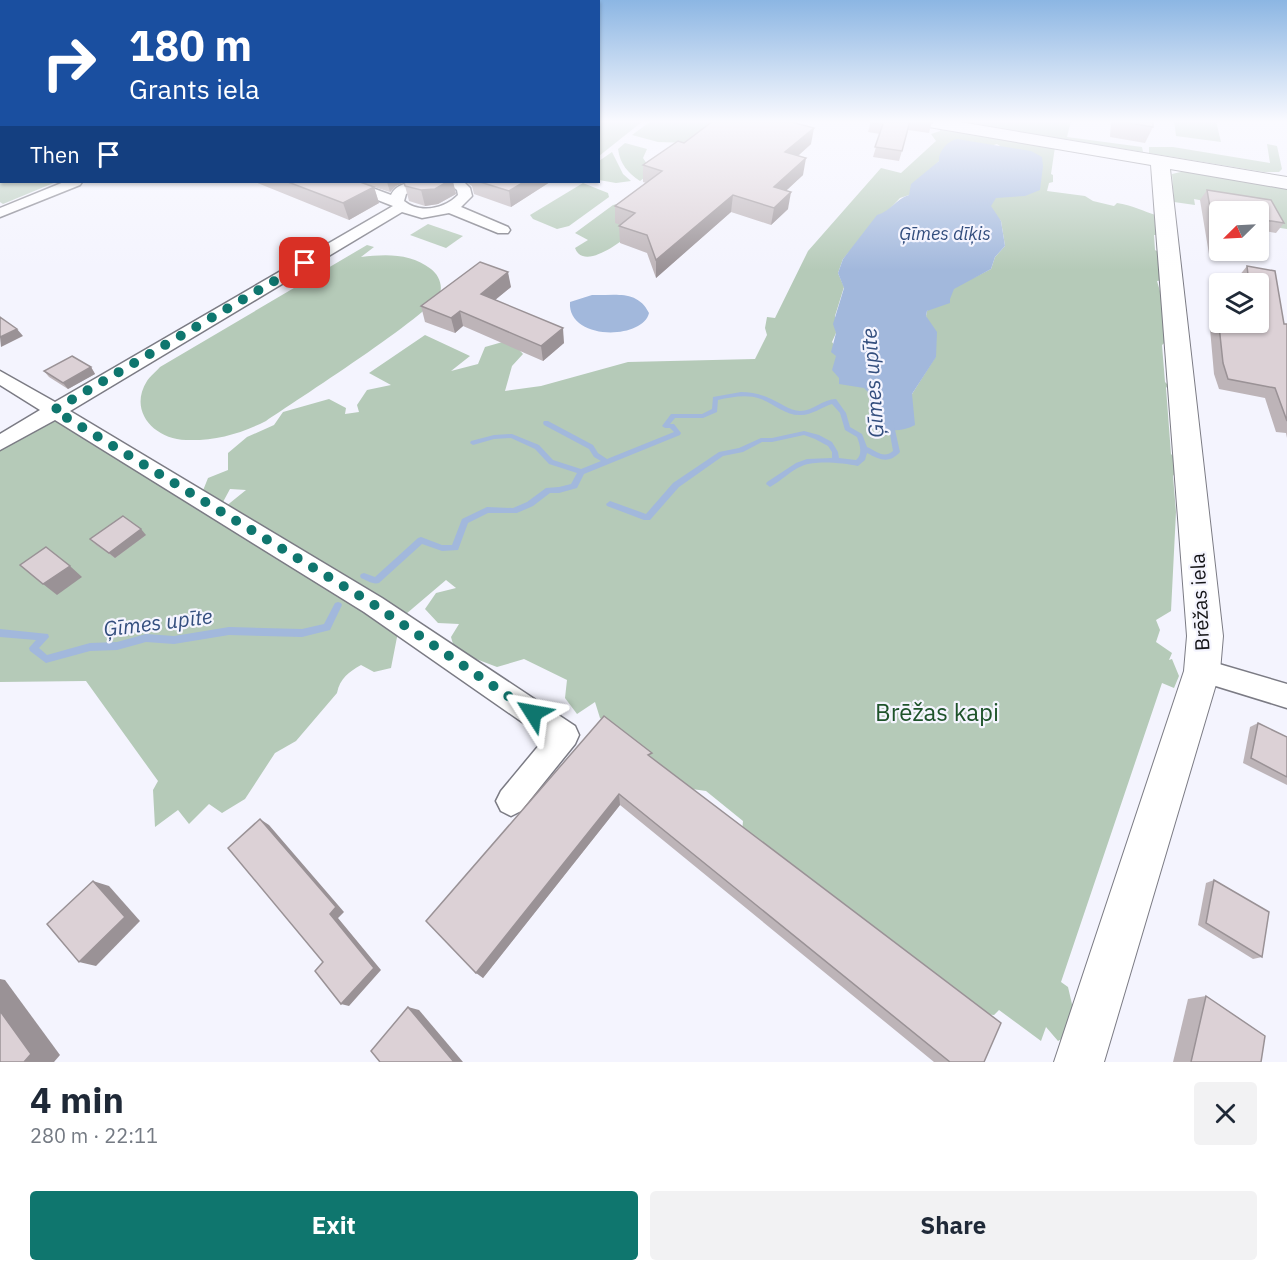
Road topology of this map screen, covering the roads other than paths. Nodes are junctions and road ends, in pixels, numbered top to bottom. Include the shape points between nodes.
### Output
1 (1161, 171) edge
2 (1212, 171) edge
3 (73, 183) edge
4 (348, 183) edge
5 (412, 183) edge
6 (455, 183) edge
7 (1287, 183) edge
8 (399, 204) junction
9 (450, 208) junction
10 (0, 213) edge
11 (502, 230) dead end
12 (0, 377) edge
13 (54, 410) junction
14 (0, 443) edge
15 (1202, 671) junction
16 (1287, 696) edge
17 (511, 801) dead end
18 (1079, 1062) edge

1 - 15 street, Brēžas iela via 1205,636
2 - 7 street
3 - 10 street
4 - 8 street
5 - 8 street via 399,192
6 - 9 street via 465,190 465,196
8 - 9 street via 419,212
8 - 13 street
9 - 11 street
12 - 13 street
13 - 14 street
13 - 17 street via 373,604 565,735
15 - 16 street
15 - 18 street, Brēžas iela

